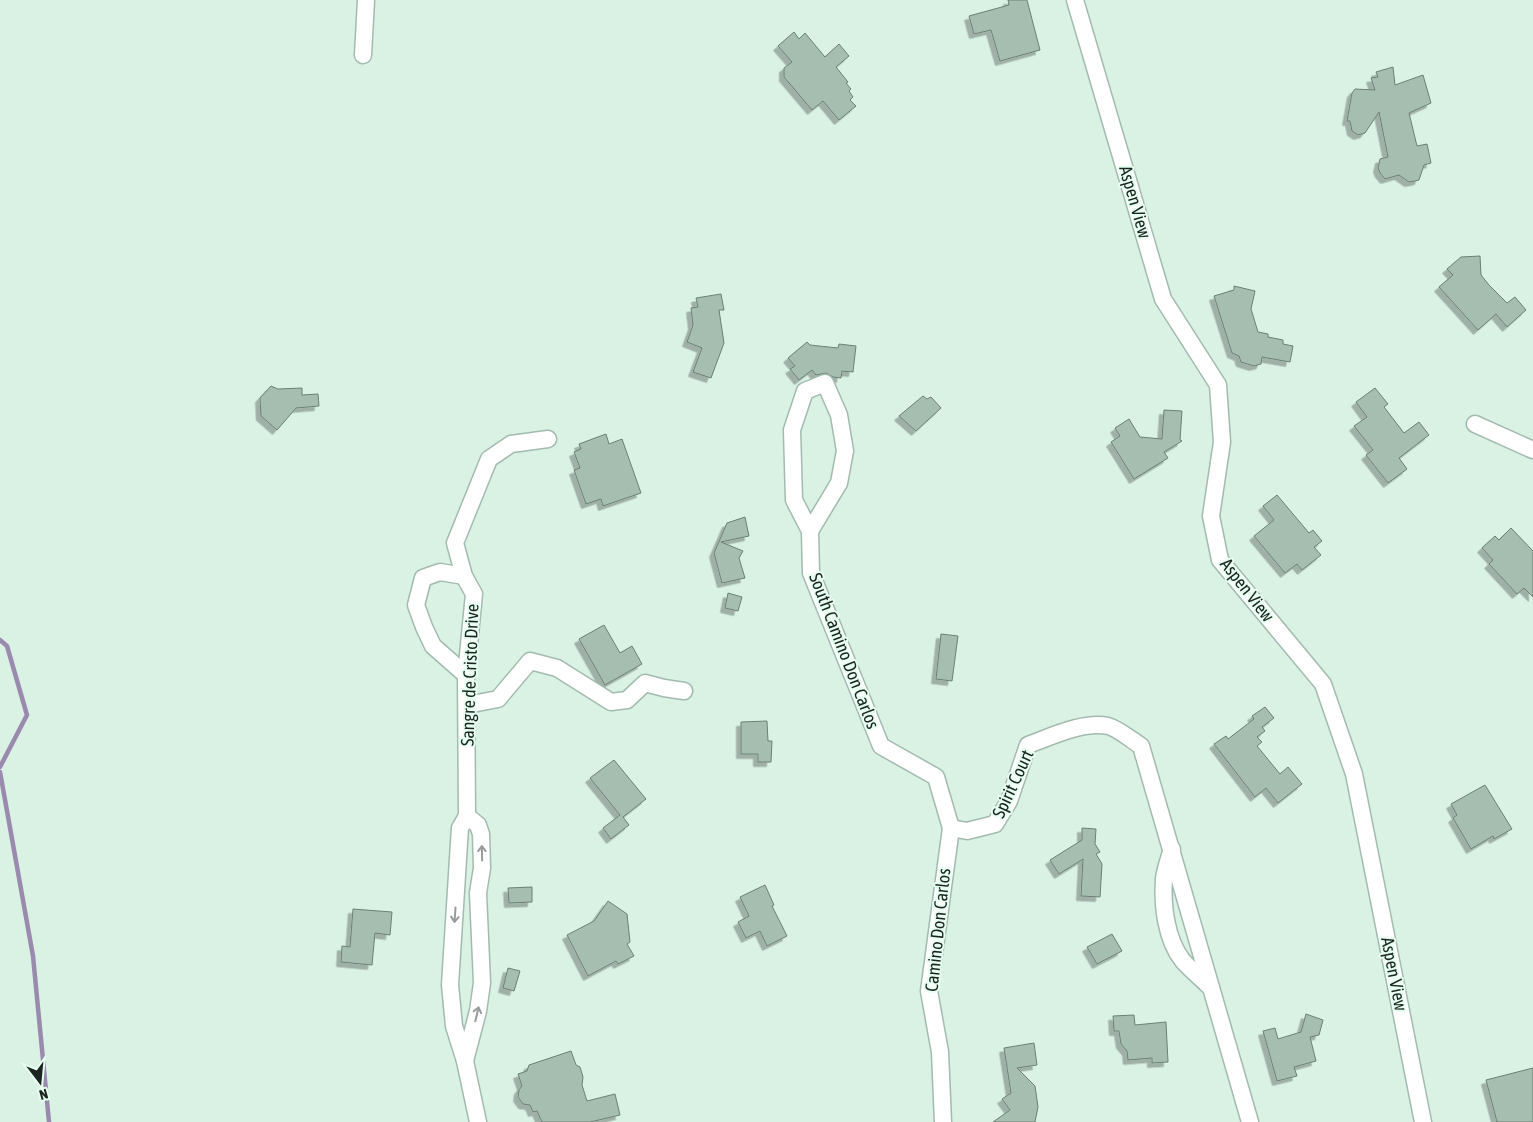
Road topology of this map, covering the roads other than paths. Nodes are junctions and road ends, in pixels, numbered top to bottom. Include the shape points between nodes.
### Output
1 (366, 0) edge
2 (1075, 0) edge
3 (363, 55) dead end
4 (1475, 424) dead end
5 (548, 439) dead end
6 (1533, 450) edge
7 (810, 531) junction
8 (464, 576) junction
9 (466, 676) junction
10 (684, 691) dead end
11 (467, 706) junction
12 (467, 816) junction
13 (951, 828) junction
14 (1172, 849) junction
15 (1213, 989) junction
16 (464, 1061) junction
17 (478, 1122) edge
18 (943, 1122) edge
19 (1250, 1122) edge
20 (1423, 1122) edge

1 - 3 street
2 - 20 street, Aspen View via 1163,299 1218,385 1222,442 1211,516 1220,560 1323,684 1354,774
4 - 6 street
5 - 8 street, Sangre de Cristo Drive via 511,444 489,459 455,543
7 - 7 street, South Camino Don Carlos via 839,483 845,451 839,415 825,382 806,391 792,430 794,500
7 - 13 street, South Camino Don Carlos via 811,573 881,746 936,778
8 - 9 street, Sangre de Cristo Drive via 474,594
8 - 9 street via 440,572 423,578 416,605 434,646
9 - 11 street, Sangre de Cristo Drive
10 - 11 street via 645,684 628,700 611,702 557,668 530,661 498,700
11 - 12 street, Sangre de Cristo Drive
12 -> 16 street, Sangre de Cristo Drive via 460,828 450,985 454,1026
16 -> 12 street, Sangre de Cristo Drive via 482,983 478,893 482,868 481,834 478,825
13 - 14 street, Spirit Court via 966,831 996,824 1009,801 1028,745 1063,732 1089,726 1108,726 1141,746
13 - 18 street, Camino Don Carlos via 929,991 940,1052
14 - 15 street, Spirit Court
14 - 15 street via 1164,878 1168,926 1183,960
15 - 19 street, Spirit Court
16 - 17 street, Sangre de Cristo Drive

